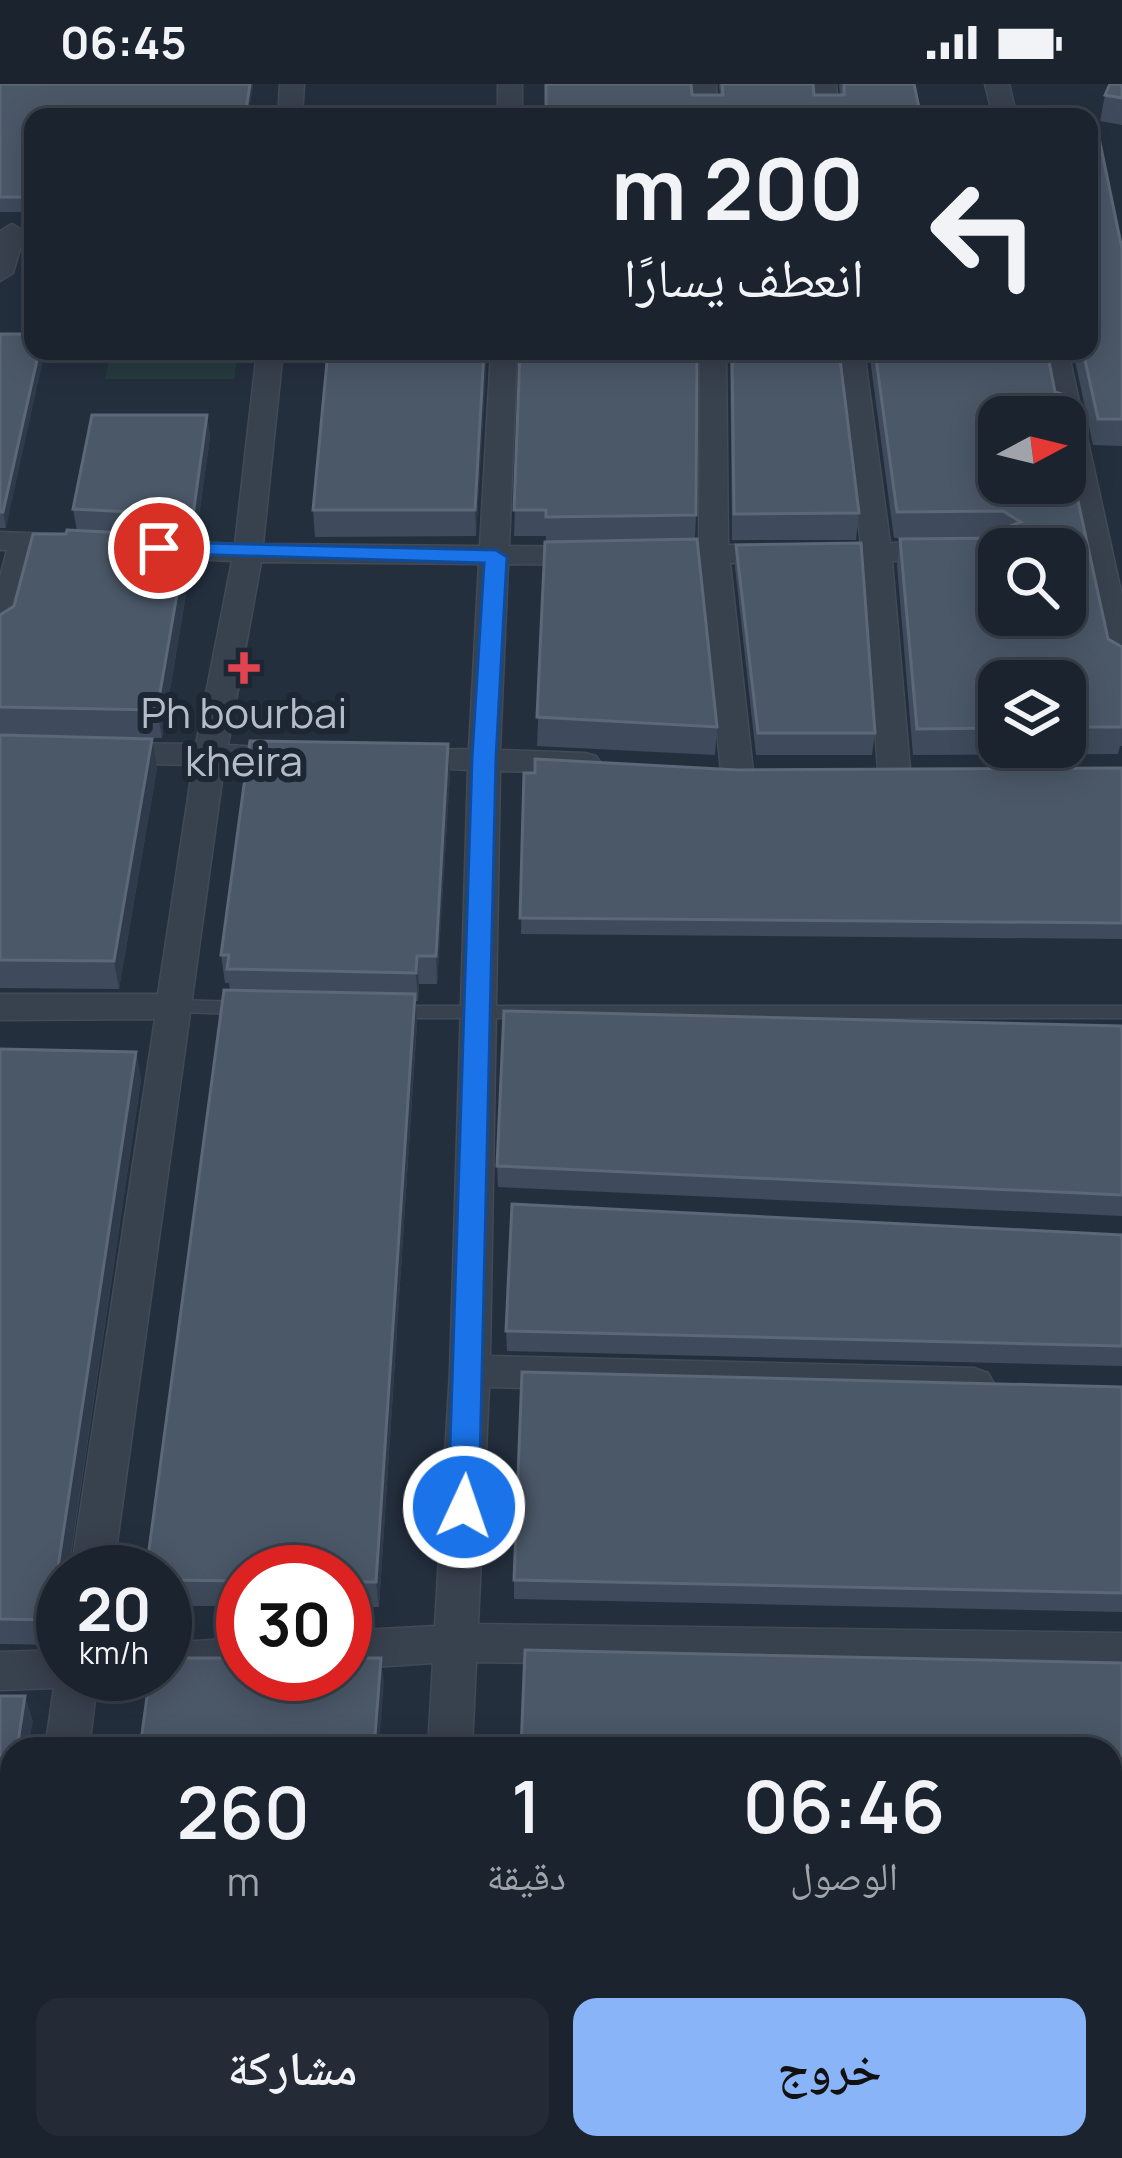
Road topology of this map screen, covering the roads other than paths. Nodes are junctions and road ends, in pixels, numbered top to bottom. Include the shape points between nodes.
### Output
1 (15, 232) edge
2 (0, 273) edge
3 (269, 360) edge
4 (504, 360) edge
5 (713, 360) edge
6 (851, 360) edge
7 (1057, 360) edge
8 (12, 541) edge
9 (1086, 550) edge
10 (1100, 550) junction
11 (978, 551) edge
12 (877, 552) junction
13 (248, 554) junction
14 (714, 554) junction
15 (496, 557) junction
16 (0, 633) edge
17 (1122, 664) edge
18 (70, 752) edge
19 (210, 756) junction
20 (324, 757) edge
21 (370, 758) edge
22 (484, 758) junction
23 (622, 765) edge
24 (737, 770) edge
25 (894, 770) edge
26 (177, 1006) junction
27 (0, 1007) edge
28 (268, 1009) edge
29 (383, 1012) edge
30 (477, 1012) junction
31 (1122, 1012) edge
32 (473, 1204) junction
33 (520, 1206) edge
34 (470, 1371) junction
35 (1006, 1384) edge
36 (96, 1545) edge
37 (457, 1642) junction
38 (372, 1648) edge
39 (1122, 1652) edge
40 (36, 1670) edge
41 (0, 1671) edge
42 (73, 1701) edge
43 (69, 1737) edge
44 (451, 1737) edge

1 - 2 street
3 - 13 street
4 - 15 street
5 - 14 street
6 - 12 street
7 - 10 street
8 - 13 street
8 - 16 street
9 - 10 street
10 - 17 street
11 - 12 street
12 - 14 street
12 - 25 street
13 - 15 street
13 - 19 street
14 - 15 street
14 - 24 street
15 - 22 street
18 - 19 street
19 - 20 street
19 - 26 street
21 - 22 street
22 - 23 street
22 - 30 street
26 - 27 street
26 - 28 lane
26 - 36 street
29 - 30 lane
30 - 31 lane
30 - 32 street
32 - 33 street
32 - 34 street
34 - 35 street
34 - 37 street
37 - 38 street
37 - 39 street
37 - 44 street
40 - 41 street
42 - 43 street

